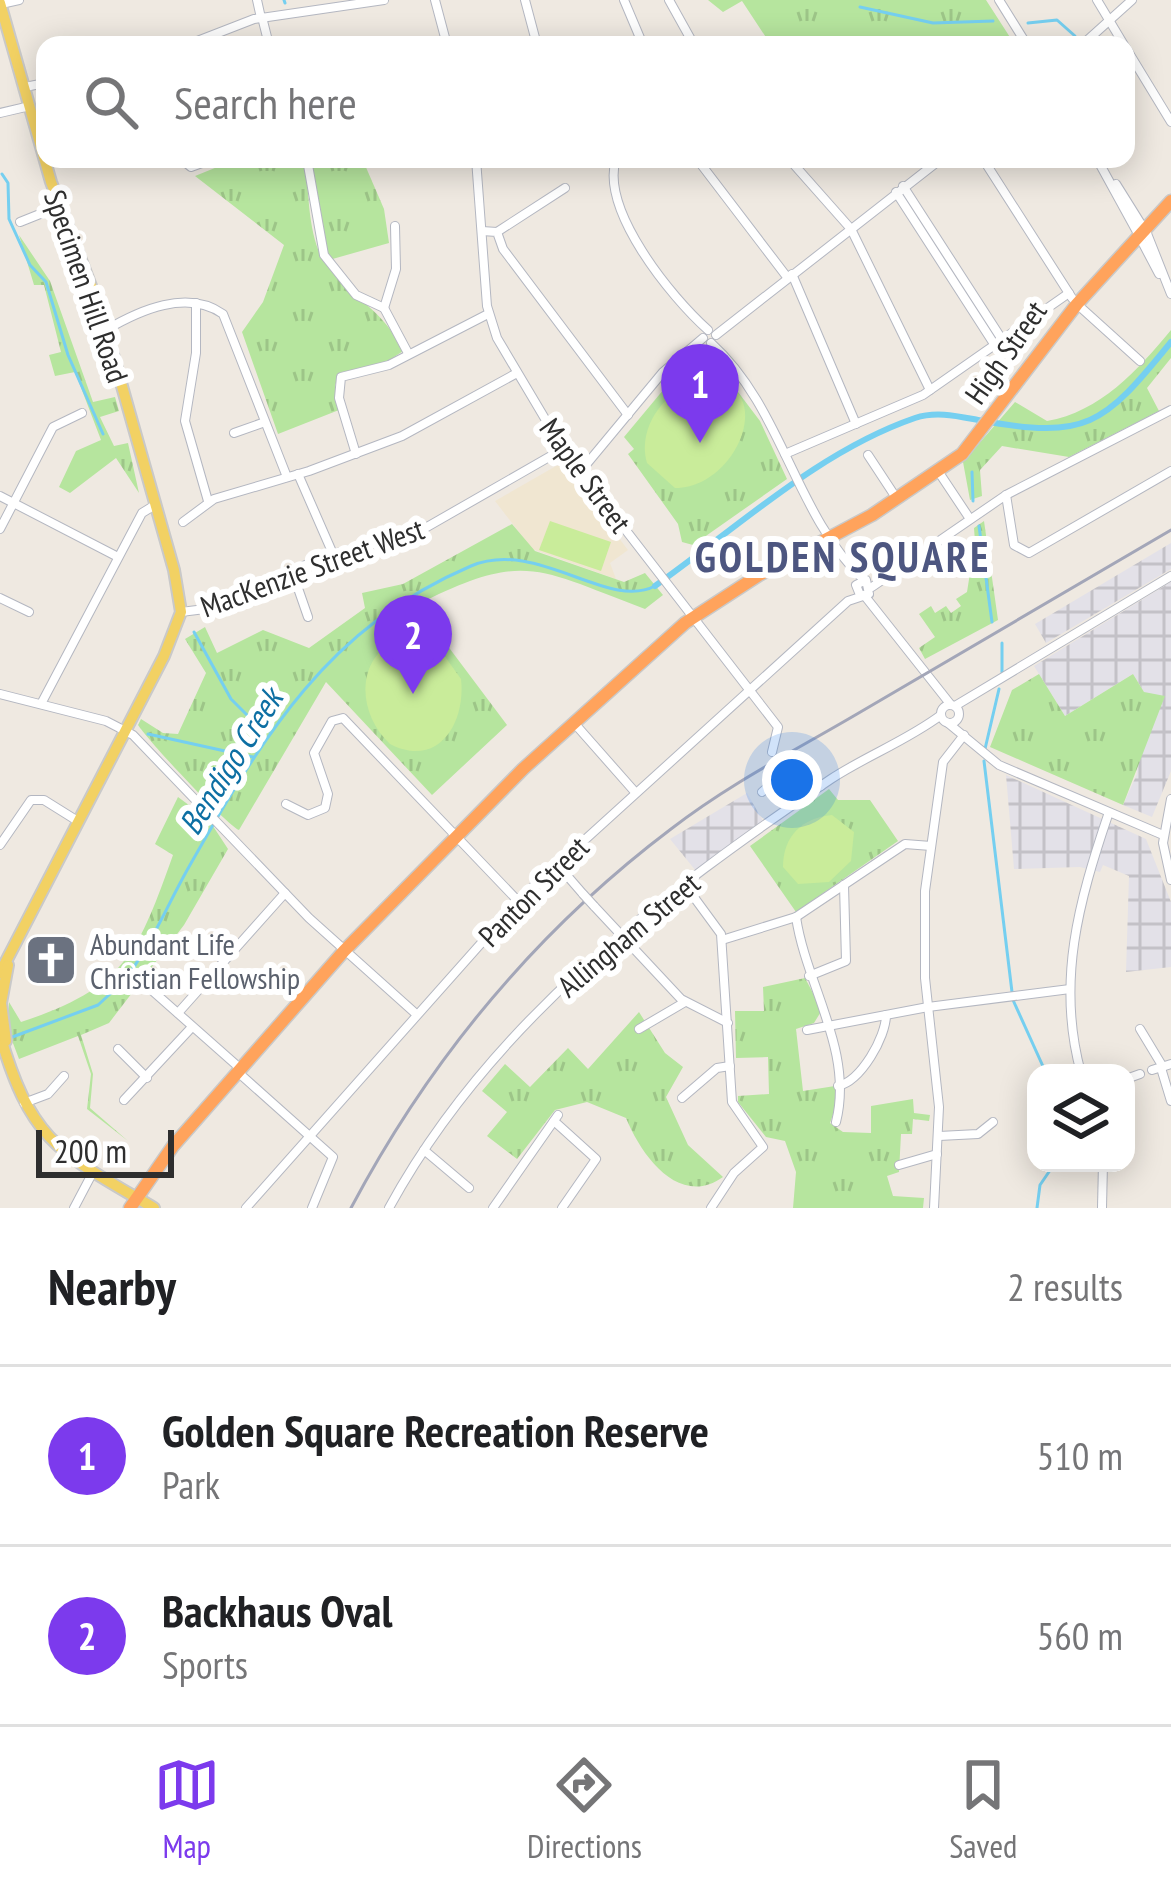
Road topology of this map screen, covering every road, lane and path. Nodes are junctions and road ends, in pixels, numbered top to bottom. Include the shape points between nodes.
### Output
1 (19, 0) edge
2 (257, 0) edge
3 (384, 0) edge
4 (435, 0) edge
5 (525, 0) edge
6 (624, 0) edge
7 (669, 0) edge
8 (999, 0) edge
9 (1097, 0) edge
10 (1132, 0) edge
11 (0, 3) edge
12 (262, 18) junction
13 (1109, 20) junction
14 (212, 36) edge
15 (267, 36) edge
16 (445, 36) edge
17 (535, 36) edge
18 (639, 36) edge
19 (689, 36) edge
20 (1021, 36) edge
21 (1092, 36) edge
22 (1119, 36) edge
23 (1135, 63) edge
24 (36, 85) edge
25 (26, 87) junction
26 (30, 106) junction
27 (0, 113) edge
28 (1171, 122) edge
29 (36, 125) edge
30 (49, 168) edge
31 (309, 168) edge
32 (477, 168) edge
33 (615, 168) edge
34 (704, 168) edge
35 (797, 168) edge
36 (928, 168) edge
37 (988, 168) edge
38 (1102, 168) edge
39 (562, 187) dead end
40 (899, 189) junction
41 (1171, 191) edge
42 (1171, 201) edge
43 (61, 206) junction
44 (20, 223) dead end
45 (395, 226) dead end
46 (851, 229) junction
47 (1140, 230) junction
48 (482, 231) junction
49 (497, 232) junction
50 (790, 276) junction
51 (1170, 292) edge
52 (1071, 296) junction
53 (196, 303) junction
54 (384, 308) junction
55 (1054, 309) junction
56 (488, 314) junction
57 (106, 330) junction
58 (711, 335) junction
59 (1000, 344) junction
60 (409, 354) junction
61 (1140, 362) dead end
62 (517, 373) junction
63 (930, 391) junction
64 (1171, 410) edge
65 (82, 413) dead end
66 (628, 415) junction
67 (265, 422) junction
68 (987, 422) junction
69 (856, 424) junction
70 (234, 433) dead end
71 (563, 449) junction
72 (356, 454) junction
73 (785, 454) junction
74 (868, 455) dead end
75 (936, 468) junction
76 (1171, 471) edge
77 (580, 472) junction
78 (292, 476) junction
79 (893, 493) junction
80 (1006, 495) junction
81 (0, 496) edge
82 (208, 501) junction
83 (156, 505) junction
84 (14, 506) junction
85 (970, 519) junction
86 (860, 520) junction
87 (183, 521) dead end
88 (0, 530) edge
89 (830, 538) junction
90 (333, 554) junction
91 (118, 557) junction
92 (292, 571) junction
93 (1171, 576) edge
94 (863, 588) junction
95 (0, 598) edge
96 (29, 612) dead end
97 (183, 612) junction
98 (308, 617) dead end
99 (694, 619) junction
100 (749, 691) junction
101 (0, 694) edge
102 (41, 704) junction
103 (950, 715) junction
104 (575, 724) junction
105 (125, 730) junction
106 (964, 737) junction
107 (772, 752) dead end
108 (821, 786) junction
109 (635, 792) junction
110 (762, 792) dead end
111 (1171, 800) edge
112 (286, 804) dead end
113 (1108, 815) junction
114 (76, 820) junction
115 (1163, 835) junction
116 (456, 836) junction
117 (0, 844) edge
118 (931, 846) junction
119 (557, 864) junction
120 (1171, 880) edge
121 (686, 885) junction
122 (844, 885) junction
123 (285, 893) junction
124 (518, 902) junction
125 (796, 917) junction
126 (22, 922) junction
127 (621, 933) junction
128 (722, 940) junction
129 (347, 953) junction
130 (0, 973) edge
131 (809, 976) junction
132 (147, 986) dead end
133 (1070, 989) junction
134 (685, 1002) junction
135 (928, 1007) junction
136 (178, 1013) junction
137 (415, 1013) junction
138 (886, 1015) junction
139 (728, 1024) junction
140 (831, 1026) junction
141 (192, 1027) junction
142 (639, 1029) dead end
143 (1140, 1029) dead end
144 (807, 1030) dead end
145 (3, 1035) edge
146 (118, 1048) dead end
147 (1080, 1064) edge
148 (730, 1066) junction
149 (1162, 1067) edge
150 (242, 1072) junction
151 (1140, 1074) dead end
152 (64, 1076) dead end
153 (1135, 1076) edge
154 (147, 1078) junction
155 (838, 1086) junction
156 (682, 1098) dead end
157 (124, 1100) dead end
158 (1171, 1101) edge
159 (23, 1103) junction
160 (836, 1122) dead end
161 (993, 1122) dead end
162 (308, 1133) junction
163 (939, 1136) junction
164 (424, 1150) junction
165 (938, 1154) junction
166 (899, 1165) dead end
167 (93, 1172) junction
168 (1103, 1172) edge
169 (470, 1189) dead end
170 (140, 1205) edge
171 (74, 1208) edge
172 (246, 1208) edge
173 (312, 1208) edge
174 (389, 1208) edge
175 (493, 1208) edge
176 (562, 1208) edge
177 (711, 1208) edge
178 (934, 1208) edge
179 (1102, 1208) edge

1 - 11 street
2 - 12 street
3 - 12 street
4 - 16 street
5 - 17 street
6 - 18 street
7 - 19 street
8 - 20 street
9 - 13 street
10 - 13 street
11 - 25 main road, Specimen Hill Road
12 - 14 street
12 - 15 street
13 - 21 street
13 - 22 street
23 - 28 street
24 - 25 street
25 - 26 main road, Specimen Hill Road
26 - 27 street
26 - 29 main road, Specimen Hill Road
30 - 43 main road, Specimen Hill Road
31 - 54 street via 324,255 356,295
32 - 48 street, Maple Street
33 - 58 street via 612,192 624,221
34 - 50 street
35 - 46 street
36 - 40 street
37 - 52 street
38 - 47 street
39 - 49 street
40 - 46 street
40 - 59 street
41 - 47 highway, High Street
42 - 47 highway, High Street
43 - 44 street
43 - 57 main road, Specimen Hill Road
45 - 54 street via 396,269
46 - 50 street
46 - 63 street
47 - 51 street
47 - 52 highway, High Street
48 - 49 street
48 - 56 street, Maple Street
49 - 66 street
50 - 58 street
50 - 69 street
52 - 55 highway, High Street
52 - 61 street
52 - 68 highway, High Street
53 - 57 street via 147,308
53 - 67 street via 229,322
53 - 82 street via 185,421
54 - 60 street
55 - 59 street
55 - 68 highway, High Street
56 - 60 street
56 - 62 street, Maple Street
57 - 83 main road, Specimen Hill Road
58 - 66 street via 663,372
58 - 73 street via 764,406
59 - 63 street
60 - 72 street via 338,381
62 - 71 street, Maple Street
62 - 72 street
63 - 69 street
64 - 80 street
65 - 84 street via 51,430
66 - 77 street
67 - 70 street
67 - 78 street
68 - 75 highway, High Street
69 - 73 street
71 - 77 street, Maple Street
71 - 90 street, MacKenzie Street West via 420,531
72 - 78 street
73 - 89 street
74 - 79 street
75 - 79 highway, High Street
75 - 85 street
75 - 86 highway, High Street
76 - 80 street via 1029,553 1014,545
77 - 99 street, Maple Street
78 - 82 street
78 - 90 street
79 - 86 highway, High Street
80 - 85 street
81 - 84 street
82 - 87 street
83 - 91 street via 142,513
83 - 97 main road, Specimen Hill Road
84 - 88 street
84 - 91 street
85 - 94 street, Panton Street
86 - 89 highway, High Street
89 - 94 street
89 - 99 highway, High Street
90 - 92 street, MacKenzie Street West
91 - 102 street
92 - 97 street, MacKenzie Street West
92 - 98 street
93 - 103 street, Allingham Street
94 - 100 street, Panton Street
94 - 103 street
95 - 96 street
97 - 105 main road, MacKenzie Street West
99 - 100 street, Maple Street
99 - 104 highway, High Street
100 - 107 street, Maple Street via 778,727
100 - 109 street, Panton Street
101 - 102 street
102 - 105 street
103 - 106 street
103 - 108 street, Allingham Street
104 - 109 street
104 - 116 highway, High Street
105 - 114 main road, MacKenzie Street West
105 - 123 street
106 - 113 street via 998,765
106 - 118 street via 943,762
108 - 110 street via 802,767
108 - 121 street, Allingham Street
109 - 119 street, Panton Street
111 - 115 street
112 - 116 street via 308,815 325,808 314,753 341,717
113 - 115 street
113 - 133 street via 1073,930
114 - 117 street via 32,800
114 - 126 main road, MacKenzie Street West
115 - 120 street
116 - 124 street
116 - 129 highway, High Street
118 - 122 street via 905,844
118 - 135 street
119 - 124 street, Panton Street
119 - 127 street, bridge
121 - 127 street, Allingham Street
121 - 128 street
122 - 125 street
122 - 131 street via 846,961
123 - 129 street
123 - 136 street
124 - 137 street, Panton Street
125 - 128 street
125 - 131 street
126 - 130 main road, MacKenzie Street West
126 - 145 main road, MacKenzie Street West via 3,983
127 - 134 street
127 - 164 street, Allingham Street via 508,1044
128 - 139 street
129 - 137 street
129 - 150 highway, High Street
131 - 140 street
132 - 136 street
133 - 135 street
133 - 147 street
134 - 139 street
134 - 142 street
135 - 138 street
135 - 163 street
136 - 141 street
137 - 162 street, Panton Street
138 - 140 street
138 - 155 street via 867,1060
139 - 148 street
140 - 144 street
140 - 155 street
141 - 150 street
141 - 154 street
143 - 149 street
145 - 159 main road, MacKenzie Street West
146 - 154 street
148 - 156 street
148 - 177 street via 735,1112 763,1147
149 - 158 street
150 - 162 street
150 - 170 highway, High Street via 170,1153
151 - 153 street
152 - 159 street via 51,1092
154 - 157 street
155 - 160 street
159 - 167 main road, MacKenzie Street West via 46,1139
161 - 163 street via 978,1134
162 - 172 street, Panton Street
162 - 173 street via 334,1160
163 - 165 street
164 - 169 street
164 - 174 street, Allingham Street
165 - 166 street
165 - 178 street
167 - 170 main road, MacKenzie Street West
167 - 171 street
168 - 179 street
175 - 176 street via 556,1118 596,1161

